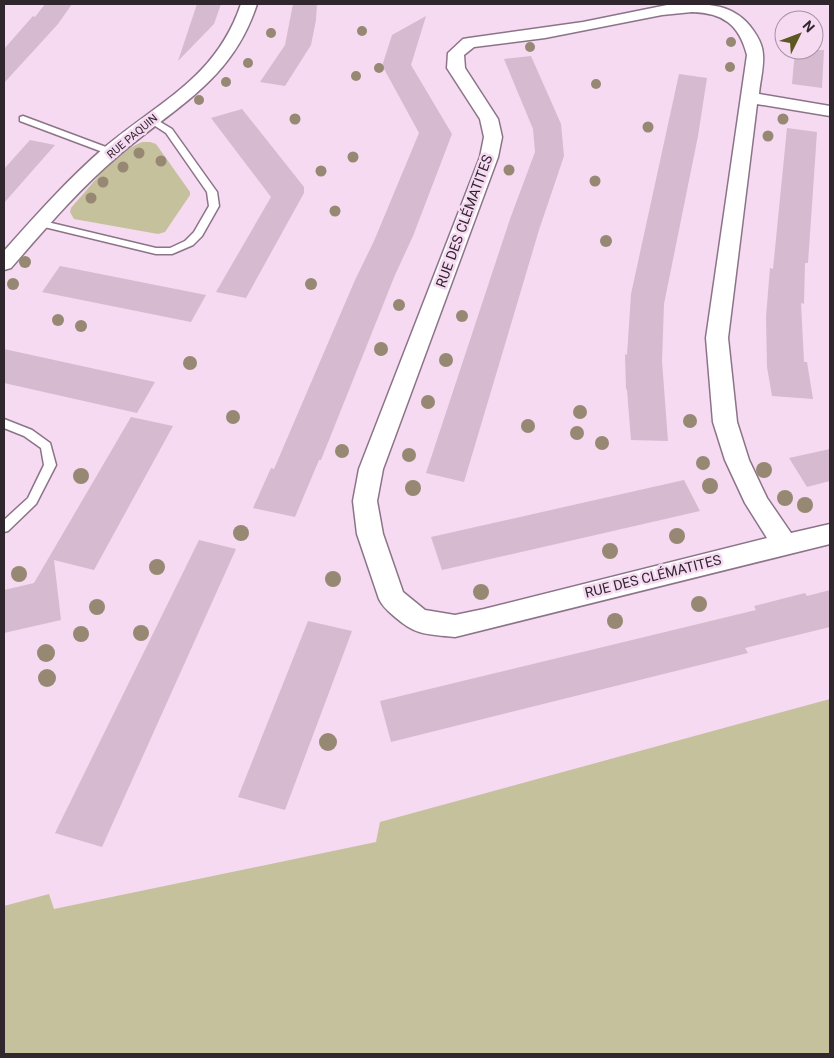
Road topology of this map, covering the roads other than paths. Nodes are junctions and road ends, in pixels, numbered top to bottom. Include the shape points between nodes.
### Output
1 (249, 4) edge
2 (717, 7) edge
3 (750, 98) junction
4 (830, 112) edge
5 (23, 119) dead end
6 (152, 120) junction
7 (111, 152) junction
8 (39, 223) junction
9 (4, 263) edge
10 (4, 423) edge
11 (4, 527) edge
12 (830, 534) edge
13 (785, 544) junction

1 - 6 street, RUE PAQUIN via 241,27 222,58
2 - 3 street, RUE DES CLÉMATITES via 745,29 752,40 756,55
2 - 13 street, RUE DES CLÉMATITES via 680,7 559,30 492,38 469,43 456,53 456,68 489,119 493,137 489,157 371,469 366,509 370,534 392,599 419,621 455,626
3 - 4 street
3 - 13 street, RUE DES CLÉMATITES via 717,338 725,422 737,460 757,503
5 - 7 lane
6 - 7 street, RUE PAQUIN
6 - 8 lane via 169,131 212,192 214,206 189,243 172,251 156,251
7 - 8 street, RUE PAQUIN
8 - 9 street, RUE PAQUIN
10 - 11 lane via 28,433 46,446 50,466 32,501
12 - 13 street, RUE DES CLÉMATITES

